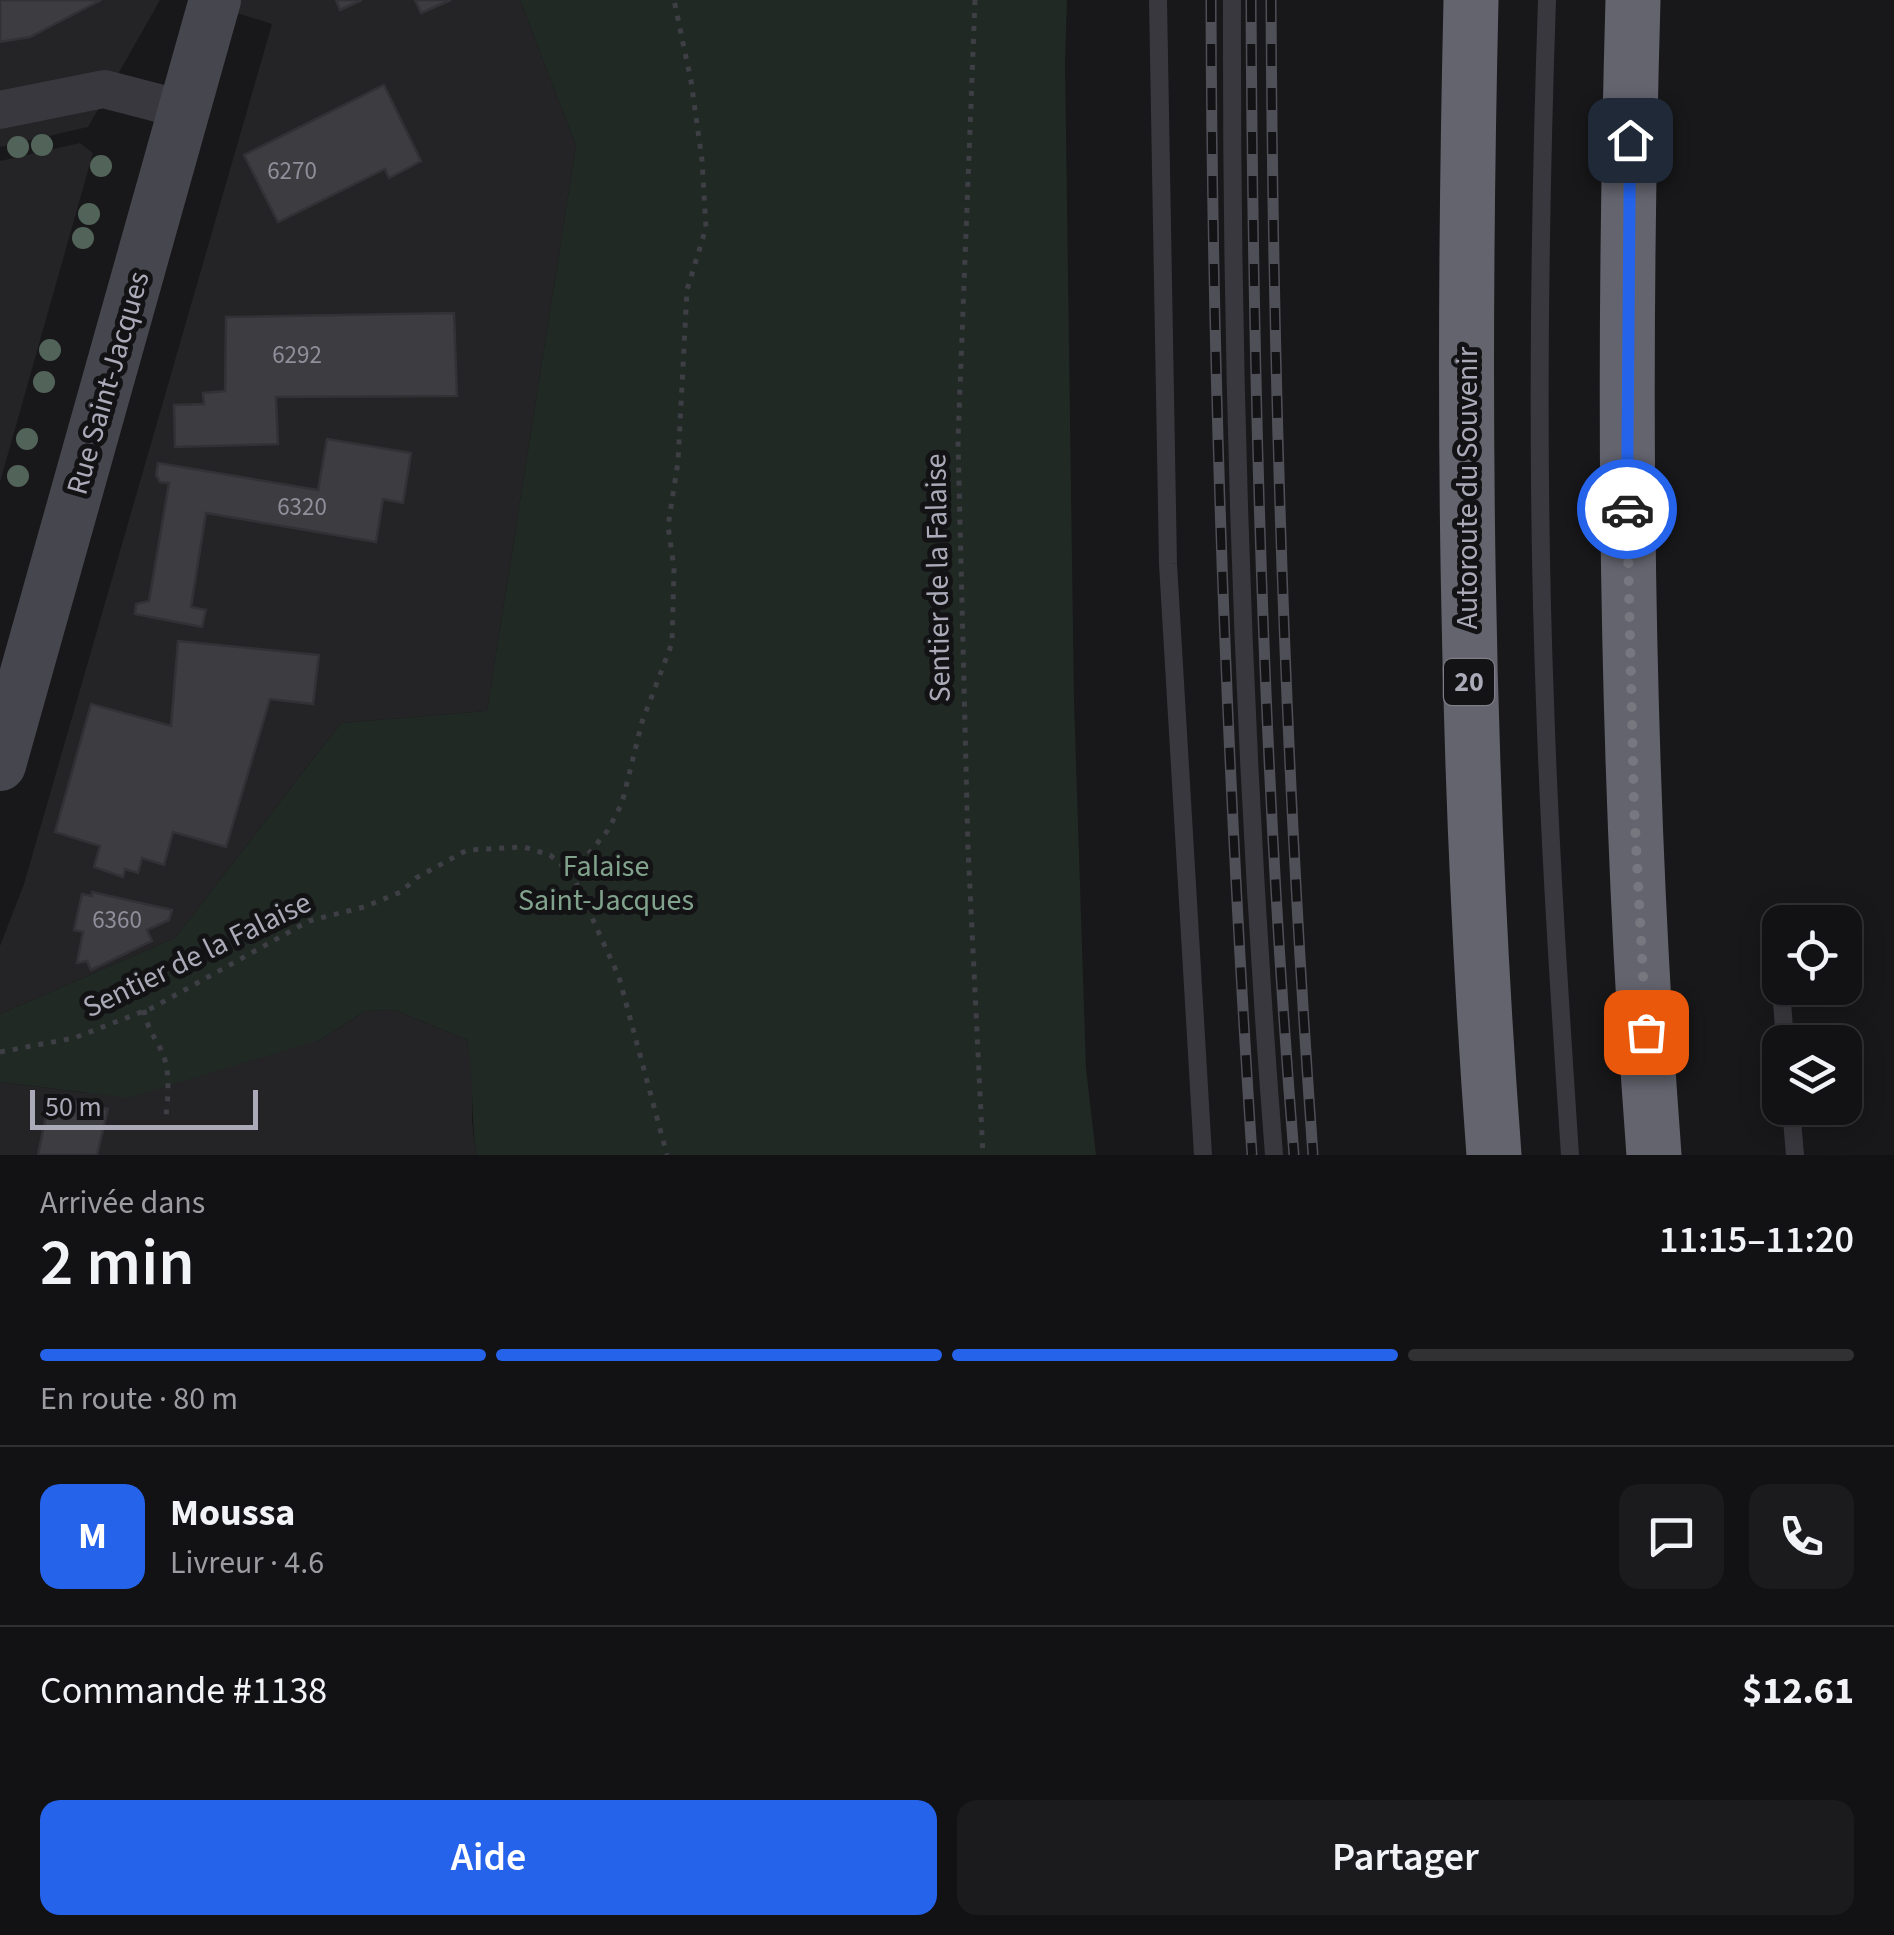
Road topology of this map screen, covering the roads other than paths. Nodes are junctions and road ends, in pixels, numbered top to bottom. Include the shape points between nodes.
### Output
1 (215, 0) edge
2 (1158, 0) edge
3 (1232, 0) edge
4 (1471, 0) edge
5 (1547, 0) edge
6 (1634, 0) edge
7 (0, 110) edge
8 (185, 110) junction
9 (0, 765) edge
10 (1791, 1125) edge
11 (1203, 1155) edge
12 (1274, 1155) edge
13 (1494, 1155) edge
14 (1570, 1155) edge
15 (1654, 1155) edge
16 (1794, 1155) edge

1 - 8 main road, Rue Saint-Jacques
2 - 11 lane via 1168,564
3 - 12 lane via 1234,388
4 - 13 highway, Autoroute du Souvenir / 20 via 1466,546
5 - 14 lane via 1540,290 1544,702
6 - 15 highway via 1627,516 1634,806
7 - 8 street via 104,90
8 - 9 main road, Rue Saint-Jacques
10 - 16 lane

